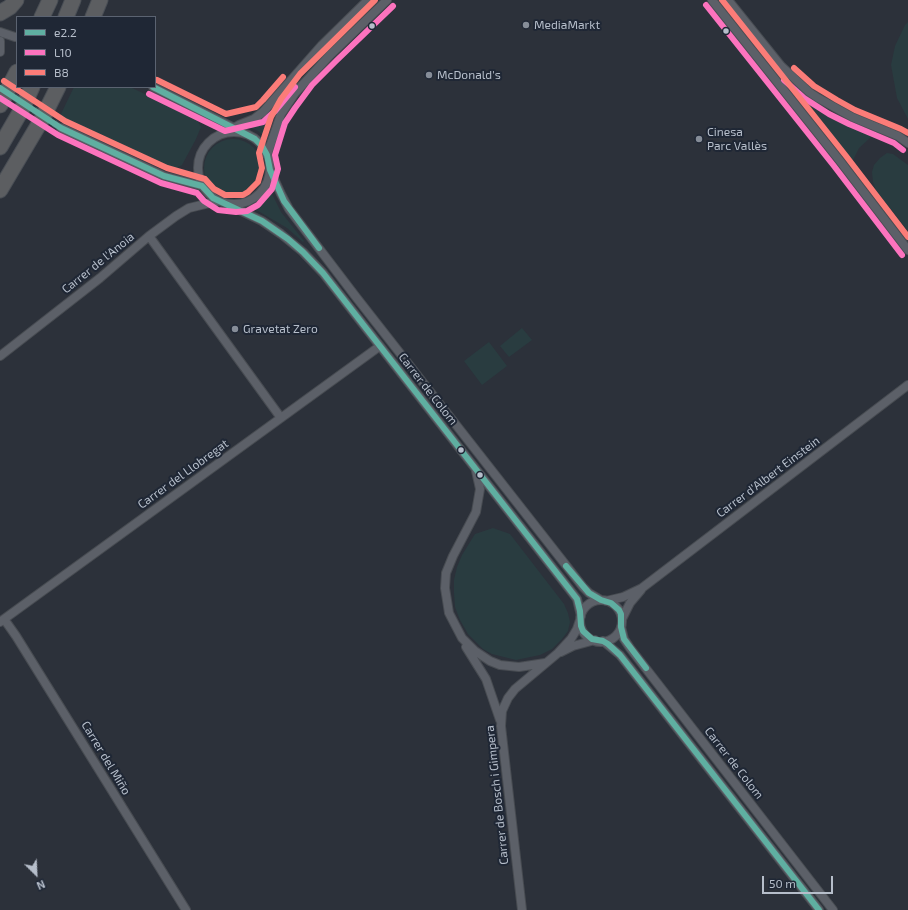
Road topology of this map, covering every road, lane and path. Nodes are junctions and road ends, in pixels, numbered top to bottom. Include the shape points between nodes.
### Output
1 (16, 0) edge
2 (50, 0) edge
3 (73, 0) edge
4 (100, 0) edge
5 (368, 0) edge
6 (387, 0) edge
7 (712, 0) edge
8 (728, 0) edge
9 (0, 13) edge
10 (42, 16) edge
11 (66, 16) edge
12 (93, 16) edge
13 (0, 32) edge
14 (15, 37) dead end
15 (0, 41) edge
16 (0, 52) edge
17 (16, 74) edge
18 (32, 88) edge
19 (58, 88) edge
20 (155, 88) edge
21 (0, 105) edge
22 (260, 115) junction
23 (225, 123) junction
24 (61, 128) tunnel mouth
25 (234, 128) junction
26 (224, 134) junction
27 (246, 134) junction
28 (908, 143) edge
29 (0, 147) edge
30 (267, 155) junction
31 (270, 170) junction
32 (202, 186) junction
33 (0, 190) edge
34 (218, 201) junction
35 (227, 204) junction
36 (149, 236) junction
37 (908, 250) edge
38 (380, 346) junction
39 (0, 356) edge
40 (908, 385) edge
41 (281, 418) junction
42 (475, 469) junction
43 (642, 588) junction
44 (604, 600) junction
45 (580, 618) junction
46 (2, 621) edge
47 (621, 623) junction
48 (462, 638) junction
49 (599, 641) junction
50 (558, 653) junction
51 (546, 663) junction
52 (501, 726) junction
53 (186, 910) edge
54 (522, 910) edge
55 (818, 910) edge
56 (833, 910) edge

1 - 9 highway
2 - 10 highway
3 - 11 highway
4 - 12 highway
5 - 22 street via 322,45
6 - 30 street via 330,55 291,98 278,120
7 - 37 street
8 - 28 street via 781,66 809,92 852,117 898,136
13 - 14 street
15 - 16 street
17 - 21 highway
18 - 29 highway
19 - 33 highway
20 - 23 street
22 - 23 street
22 - 25 street
23 - 25 street
24 - 32 street via 164,176
25 - 26 street
25 - 27 street
26 - 27 street
26 - 32 street via 217,136 206,146 199,158 198,173
27 - 30 street via 262,146
30 - 31 street
31 - 35 street via 260,193 253,199 245,203
31 - 44 street, Carrer de Colom via 289,209 356,297 583,587
32 - 34 street
34 - 35 street
34 - 36 street, Carrer de l'Anoia via 183,211
35 - 38 street, Carrer de Colom via 266,224 304,252 324,273
36 - 39 street, Carrer de l'Anoia
36 - 41 street
38 - 41 street, Carrer del Llobregat
38 - 42 street, Carrer de Colom
40 - 43 street, Carrer d'Albert Einstein
41 - 46 street, Carrer del Llobregat
42 - 45 street, Carrer de Colom via 577,600
42 - 48 street via 480,489 476,512 448,568 445,588 449,613
43 - 44 street, Carrer d'Albert Einstein via 623,597
43 - 47 street, Carrer d'Albert Einstein via 630,603
44 - 45 street via 586,606
44 - 47 street via 618,610
45 - 49 street via 583,632
45 - 50 street, Carrer de Bosch i Gimpera via 573,636
46 - 53 street, Carrer del Miño via 20,642
47 - 49 street via 616,635
47 - 56 street, Carrer de Colom via 624,639 630,648
48 - 51 street via 483,657 500,665 519,667
48 - 52 street via 490,687
49 - 50 street, Carrer de Bosch i Gimpera via 573,646
49 - 55 street, Carrer de Colom via 620,655
50 - 51 street, Carrer de Bosch i Gimpera
51 - 52 street, Carrer de Bosch i Gimpera via 511,693 502,711
52 - 54 street, Carrer de Bosch i Gimpera

